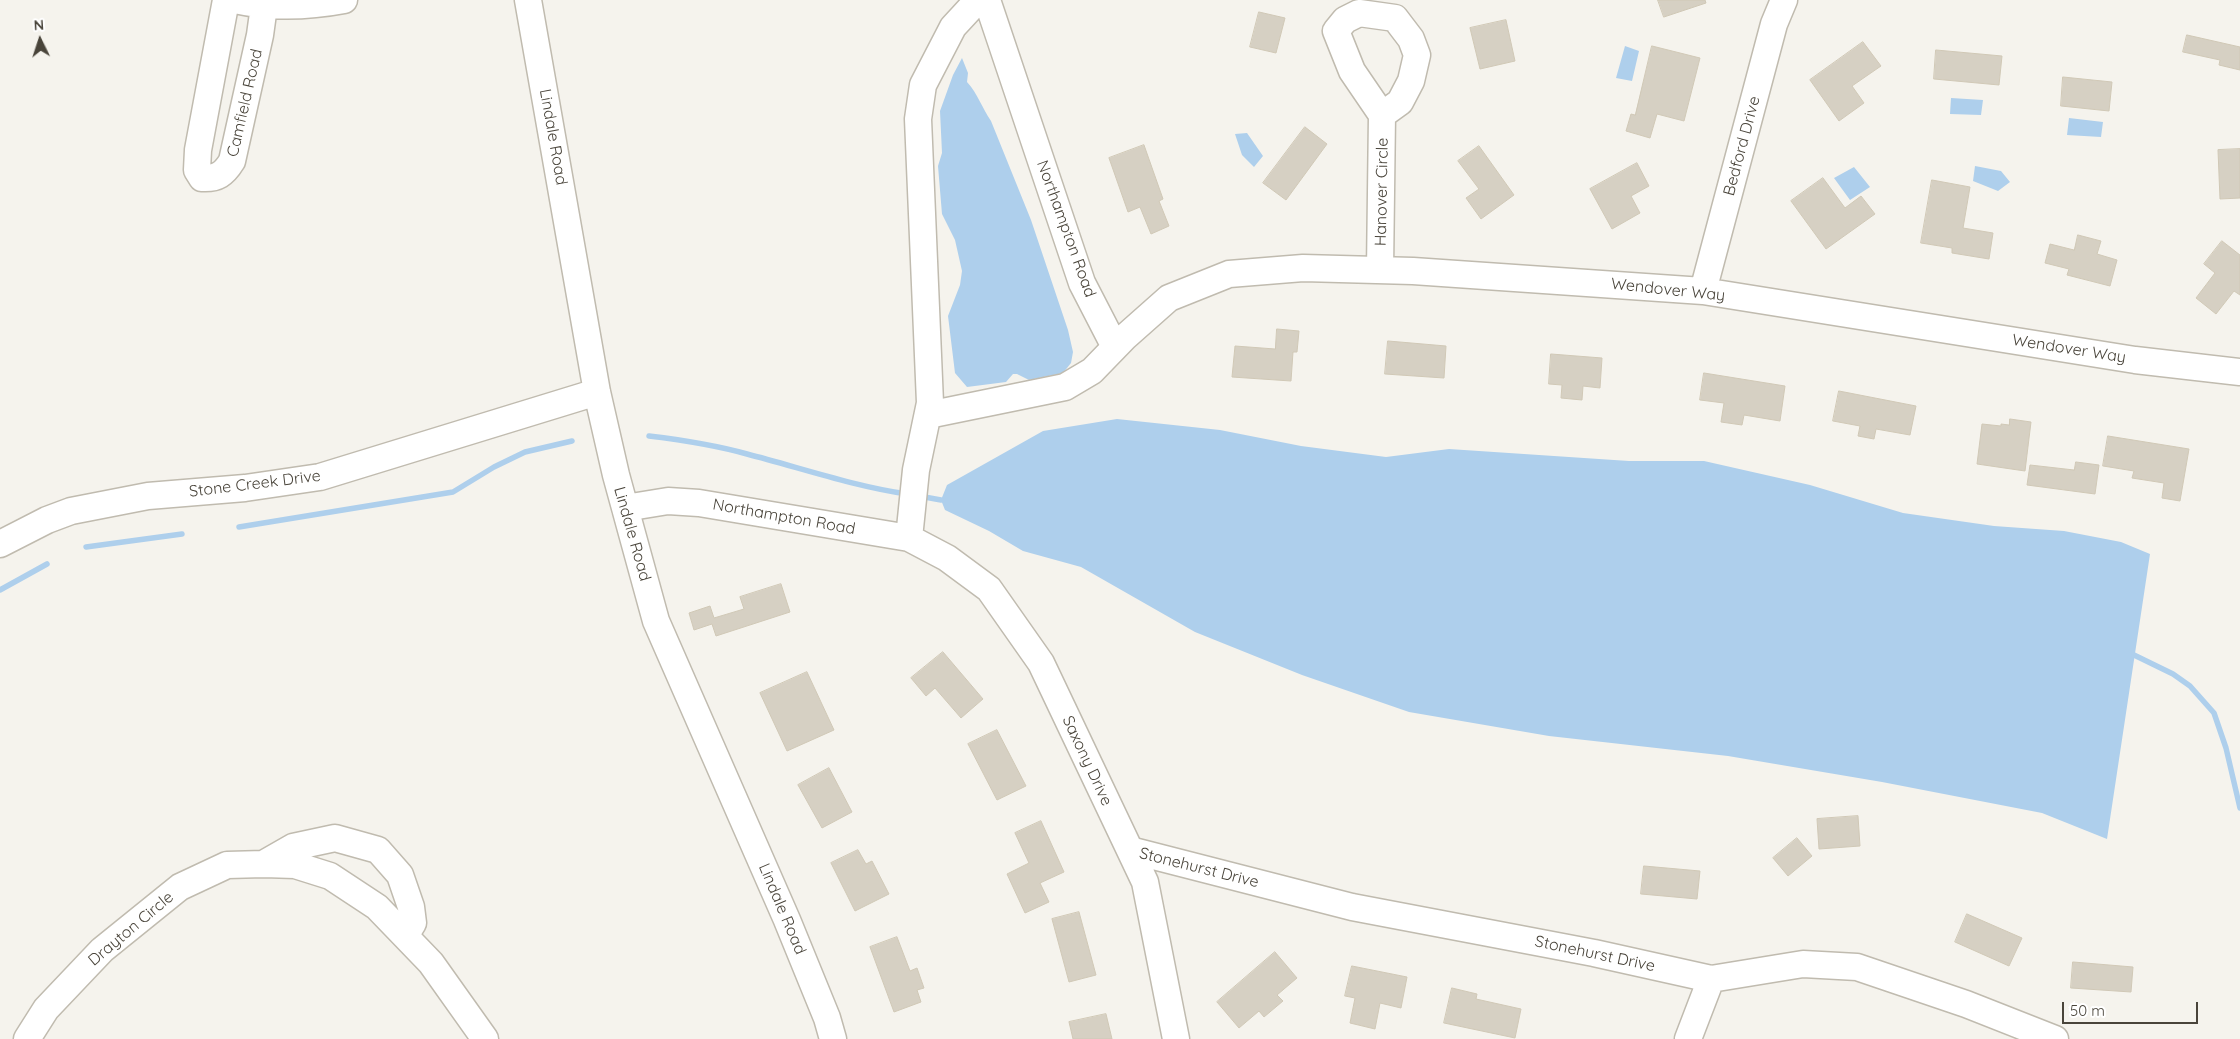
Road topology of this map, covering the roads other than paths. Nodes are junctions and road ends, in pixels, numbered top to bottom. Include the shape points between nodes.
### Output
1 (226, 0) edge
2 (235, 0) edge
3 (344, 0) edge
4 (528, 0) edge
5 (978, 0) edge
6 (987, 0) edge
7 (1783, 0) edge
8 (264, 6) junction
9 (1382, 114) dead end
10 (1380, 270) junction
11 (1703, 291) junction
12 (1115, 347) junction
13 (2240, 372) edge
14 (598, 392) junction
15 (928, 415) junction
16 (625, 508) junction
17 (911, 528) junction
18 (0, 544) edge
19 (1130, 850) junction
20 (264, 864) junction
21 (405, 936) junction
22 (1711, 979) junction
23 (27, 1039) edge
24 (484, 1039) edge
25 (833, 1039) edge
26 (1176, 1039) edge
27 (1688, 1039) edge
28 (2055, 1039) edge

1 - 8 street, Camfield Road via 198,150 197,170 202,178 224,174 232,162
2 - 8 street
3 - 8 street via 312,6
4 - 14 street, Lindale Road
5 - 15 street via 953,27 923,85 918,119
6 - 12 street, Northampton Road via 1082,283
7 - 11 street, Bedford Drive
9 - 10 street, Hanover Circle
10 - 11 street, Wendover Way
10 - 12 street, Wendover Way via 1303,268 1229,274 1169,298
11 - 13 street, Wendover Way via 2135,360
12 - 15 street via 1092,371 1065,387
14 - 16 street, Lindale Road
14 - 18 street, Stone Creek Drive via 320,477 245,488 148,496 71,511
15 - 17 street via 916,470
16 - 17 street, Northampton Road via 668,501 699,503
16 - 25 street, Lindale Road via 656,621 787,920
17 - 19 street, Saxony Drive via 989,589 1041,663
19 - 22 street, Stonehurst Drive via 1352,907
19 - 26 street, Saxony Drive via 1145,882
20 - 21 street, Drayton Circle via 295,865 330,876 377,907
20 - 21 street, Drayton Circle via 293,847 335,838 378,850 400,874 411,907 413,923
20 - 23 street, Drayton Circle via 227,866 180,887 102,950 46,1009
21 - 24 street, Drayton Circle via 431,963
22 - 27 street
22 - 28 street, Stonehurst Drive via 1803,964 1857,967

